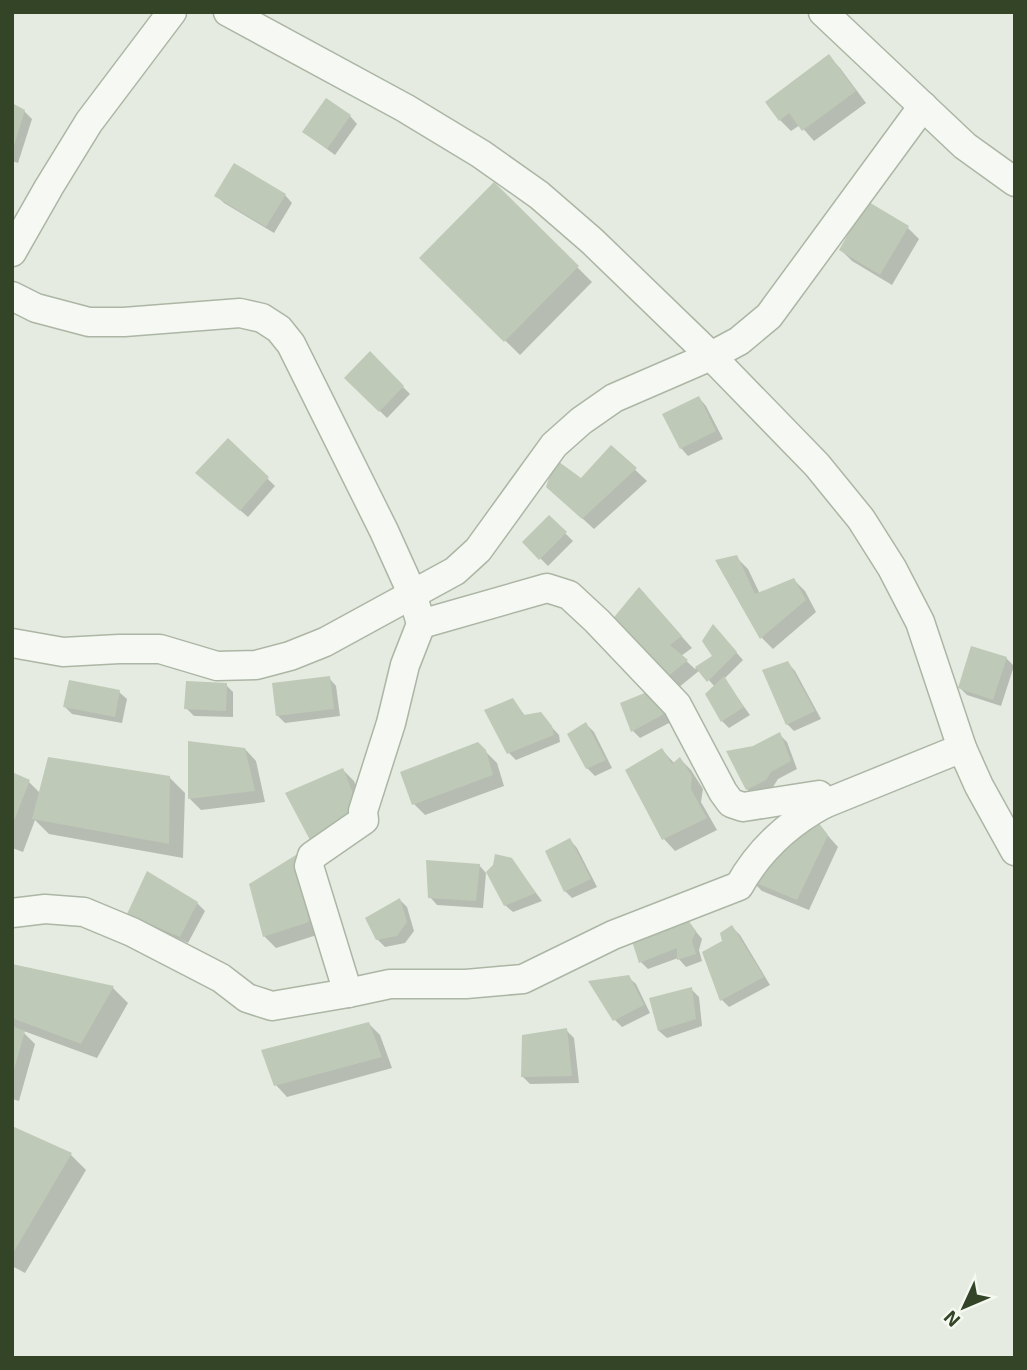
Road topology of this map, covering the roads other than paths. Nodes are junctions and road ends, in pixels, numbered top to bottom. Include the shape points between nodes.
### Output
1 (172, 12) edge
2 (228, 12) edge
3 (823, 12) edge
4 (923, 106) junction
5 (1015, 182) edge
6 (12, 253) edge
7 (12, 296) edge
8 (711, 356) junction
9 (412, 593) junction
10 (421, 624) junction
11 (12, 643) edge
12 (962, 748) junction
13 (824, 804) junction
14 (1015, 851) edge
15 (12, 913) edge
16 (348, 993) junction

1 - 6 street via 89,122
2 - 8 street via 405,108 539,195
3 - 4 street
4 - 5 street via 965,146
4 - 8 street via 769,316 739,341
7 - 9 street via 36,308 89,322 240,313 279,328 345,449
8 - 9 street via 614,398 581,421 547,455 478,550 455,571
8 - 12 street via 817,465 861,519 920,622
9 - 10 street
9 - 11 street via 325,642 256,665 216,666 160,649 63,652
10 - 13 street via 547,588 569,595 677,705 731,803 743,807 819,795
10 - 16 street via 405,666 364,820 312,856 309,866
12 - 13 street
12 - 14 street
13 - 16 street via 797,819 751,864 739,886 612,935 523,979 390,984
15 - 16 street via 45,908 84,912 220,978 247,998 272,1006

